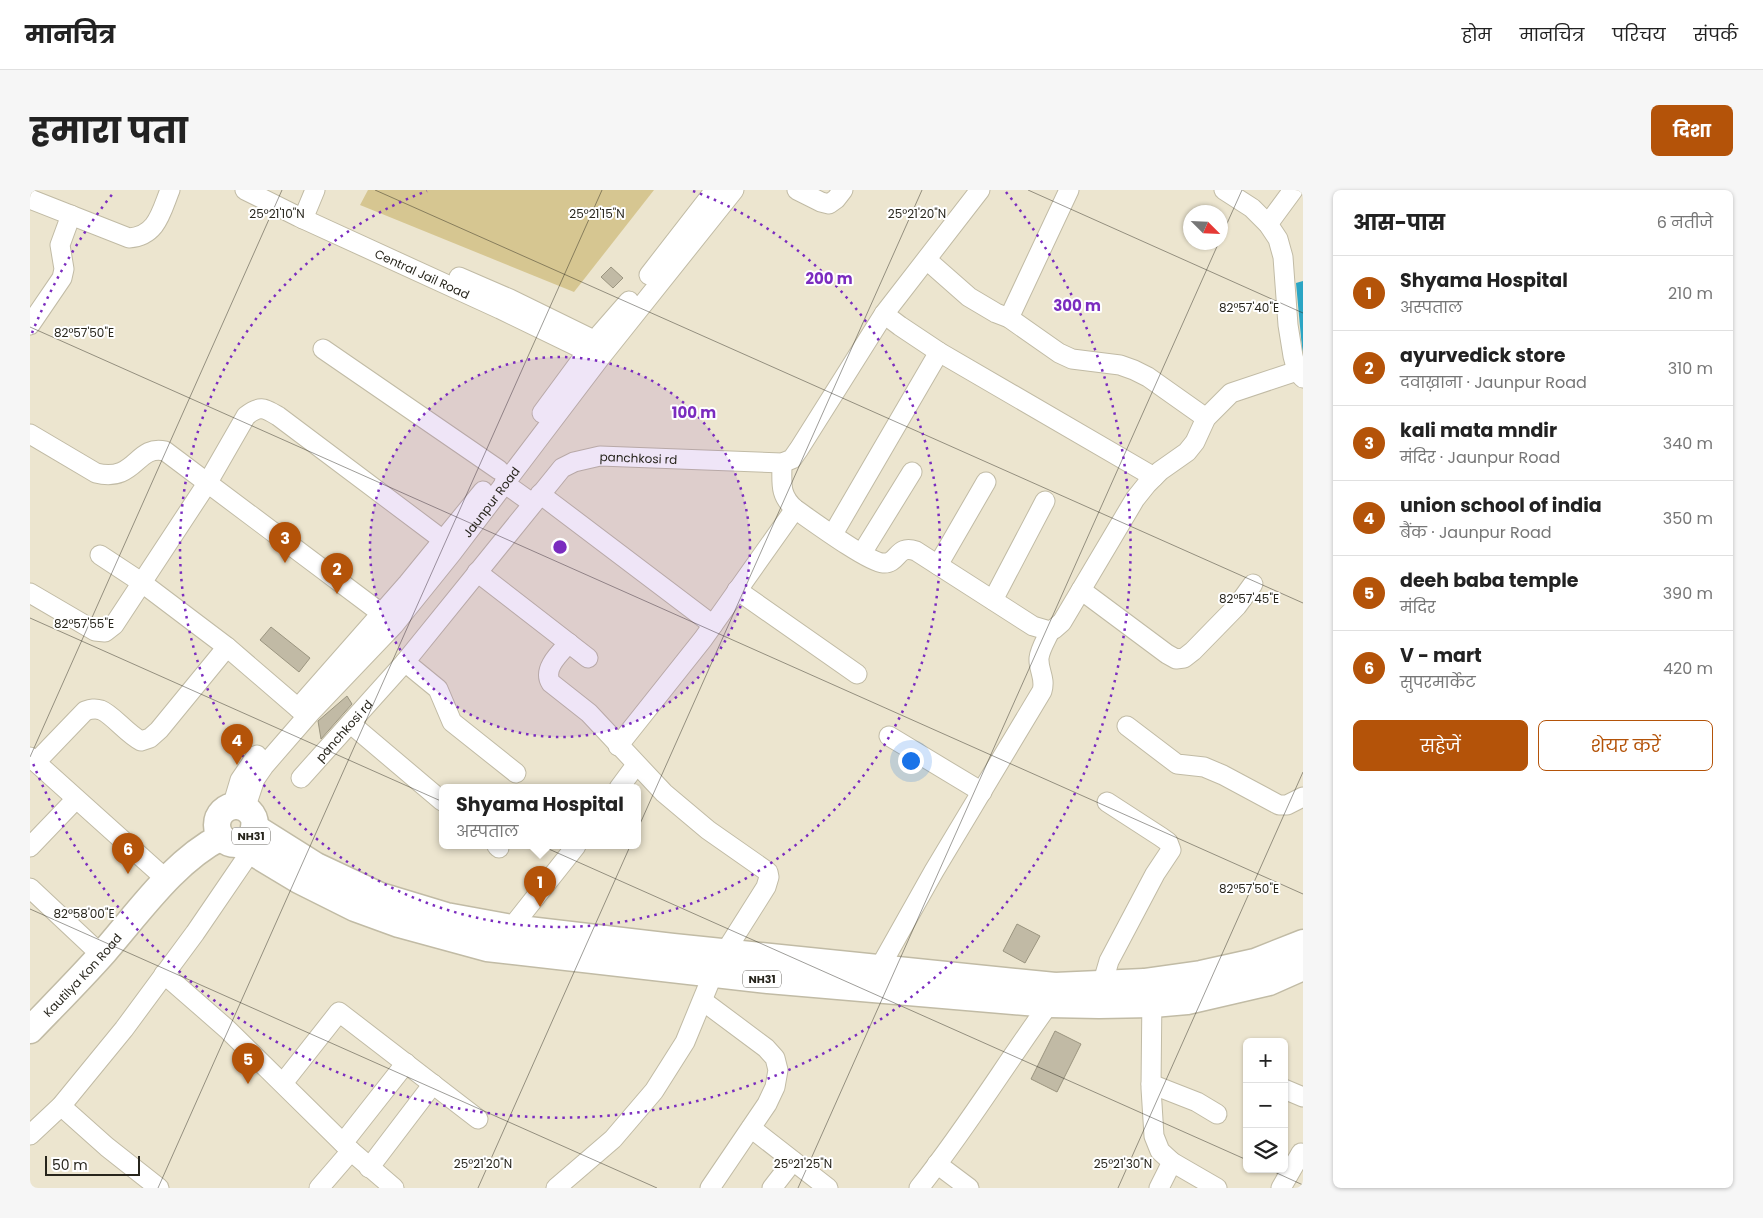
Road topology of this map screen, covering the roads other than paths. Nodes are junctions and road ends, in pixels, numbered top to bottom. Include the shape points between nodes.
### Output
1 (170, 190) edge
2 (245, 190) edge
3 (264, 190) edge
4 (315, 190) edge
5 (797, 190) edge
6 (843, 190) edge
7 (980, 190) edge
8 (1070, 190) edge
9 (1224, 190) edge
10 (1293, 190) edge
11 (726, 191) edge
12 (30, 199) edge
13 (304, 214) junction
14 (72, 215) junction
15 (1268, 224) junction
16 (927, 260) junction
17 (884, 314) junction
18 (1009, 318) junction
19 (30, 325) edge
20 (323, 349) dead end
21 (598, 349) junction
22 (940, 352) junction
23 (1300, 374) edge
24 (1206, 418) junction
25 (30, 434) edge
26 (782, 463) junction
27 (912, 472) dead end
28 (502, 476) junction
29 (1154, 477) junction
30 (208, 482) junction
31 (986, 482) dead end
32 (536, 499) junction
33 (1045, 501) dead end
34 (794, 509) junction
35 (833, 534) junction
36 (443, 540) junction
37 (862, 553) junction
38 (100, 555) dead end
39 (938, 565) junction
40 (477, 572) junction
41 (141, 582) junction
42 (1253, 584) dead end
43 (737, 590) junction
44 (1081, 590) junction
45 (30, 592) edge
46 (993, 600) junction
47 (382, 613) junction
48 (713, 625) junction
49 (1050, 631) junction
50 (569, 643) junction
51 (227, 647) junction
52 (588, 658) dead end
53 (405, 662) junction
54 (857, 674) dead end
55 (303, 712) junction
56 (351, 724) junction
57 (1127, 726) dead end
58 (889, 736) dead end
59 (618, 746) junction
60 (33, 760) edge
61 (636, 765) junction
62 (516, 773) dead end
63 (301, 778) dead end
64 (622, 784) edge
65 (982, 792) junction
66 (1303, 796) edge
67 (439, 797) edge
68 (76, 798) junction
69 (1107, 802) dead end
70 (237, 828) junction
71 (30, 847) edge
72 (574, 849) edge
73 (163, 877) junction
74 (30, 888) edge
75 (511, 928) junction
76 (1303, 942) edge
77 (94, 948) junction
78 (719, 963) junction
79 (880, 967) junction
80 (1303, 967) edge
81 (164, 974) junction
82 (1102, 985) junction
83 (1152, 993) junction
84 (703, 1001) junction
85 (1050, 1004) junction
86 (30, 1014) edge
87 (30, 1030) edge
88 (406, 1063) junction
89 (283, 1083) junction
90 (433, 1084) junction
91 (1152, 1084) junction
92 (1288, 1091) edge
93 (1303, 1097) edge
94 (61, 1106) junction
95 (1218, 1114) dead end
96 (478, 1119) dead end
97 (751, 1128) junction
98 (30, 1135) edge
99 (347, 1147) junction
100 (1301, 1153) dead end
101 (793, 1160) junction
102 (1172, 1162) junction
103 (937, 1164) junction
104 (369, 1168) junction
105 (159, 1188) edge
106 (319, 1188) edge
107 (394, 1188) edge
108 (556, 1188) edge
109 (710, 1188) edge
110 (772, 1188) edge
111 (828, 1188) edge
112 (919, 1188) edge
113 (969, 1188) edge
114 (1159, 1188) edge
115 (1217, 1188) edge
116 (1281, 1188) edge

1 - 14 street via 156,222 148,233 138,237 129,238
2 - 13 street, Central Jail Road
3 - 13 street
4 - 13 street
5 - 6 street via 829,204
7 - 16 street
8 - 18 street
9 - 15 street via 1252,208
10 - 15 street
11 - 21 street, Jaunpur Road
12 - 14 street
13 - 21 street, Central Jail Road
14 - 19 street via 60,245 64,269 62,278
15 - 23 street via 1278,239 1283,257 1288,325
16 - 17 street
16 - 18 street via 978,303
17 - 22 street
17 - 26 street via 799,449 792,459
18 - 24 street via 1072,359 1120,365 1148,377
20 - 28 street
21 - 28 street, Jaunpur Road
22 - 29 street
22 - 35 street
23 - 24 street via 1231,393
24 - 29 street via 1187,452
25 - 30 street via 96,473 115,476 156,449 172,455
26 - 32 street, panchkosi rd via 600,456 562,468
26 - 34 street via 782,492
27 - 37 street
28 - 32 street
28 - 36 street, Jaunpur Road
28 - 55 street, Jaunpur Road via 452,553 394,625
29 - 44 street via 1135,499
30 - 36 street via 246,416 254,409 265,409
30 - 41 street
30 - 47 street
31 - 39 street
32 - 40 street, panchkosi rd
32 - 48 street
33 - 46 street
34 - 35 street
34 - 43 street
35 - 37 street
36 - 47 street, Jaunpur Road
37 - 39 street via 888,563 909,549
38 - 41 street
39 - 46 street
40 - 50 street
40 - 53 street, panchkosi rd
41 - 45 street via 114,625 105,632 95,631
41 - 51 street
42 - 44 street via 1213,631 1184,658 1176,659
43 - 48 street
43 - 54 street
44 - 49 street via 1062,622
46 - 49 street via 1033,626
47 - 55 street, Jaunpur Road
48 - 59 street
49 - 65 street via 1040,651 1042,690
50 - 52 street
50 - 59 street via 552,665 548,678 584,709
51 - 55 street
51 - 60 street via 150,738 141,742 102,710 94,708 85,711
53 - 56 street, panchkosi rd
53 - 62 street via 438,689 452,722
55 - 70 street, Jaunpur Road via 247,768 240,780
56 - 63 street, panchkosi rd
56 - 67 street
57 - 66 street via 1177,764 1204,767 1279,805
58 - 65 street
59 - 61 street
60 - 68 street
61 - 64 street
61 - 78 street via 708,830 768,872 766,887
65 - 79 street
68 - 71 street
68 - 73 street
69 - 82 street via 1168,842 1171,850 1109,961
70 - 73 highway, Kautilya Kon Road / NH31 via 204,846
70 - 75 highway, NH31 via 380,896 446,916
70 - 78 highway, NH31 via 299,880 355,908 398,924 487,948
70 - 81 street, Jaunpur Road
72 - 75 street
73 - 77 highway, Kautilya Kon Road / NH31
73 - 87 highway, Kautilya Kon Road / NH31 via 102,955
74 - 77 street
75 - 78 highway, NH31
76 - 83 highway, NH31 via 1255,962 1201,974
77 - 86 highway, Kautilya Kon Road / NH31
78 - 79 highway, NH31
78 - 84 street
78 - 85 highway, NH31 via 816,984
79 - 82 highway, NH31 via 1055,986
80 - 83 highway, NH31 via 1269,982 1187,1001
81 - 89 street
81 - 94 street, Jaunpur Road
82 - 83 highway, NH31
83 - 85 highway, NH31
83 - 91 street
84 - 97 street via 775,1058 778,1070 775,1087
84 - 108 street via 685,1042 654,1090 613,1140
85 - 103 street
88 - 89 street via 339,1012
88 - 90 street
88 - 99 street
89 - 99 street
90 - 96 street
90 - 104 street
91 - 95 street
91 - 102 street via 1154,1136 1160,1151
92 - 93 street
94 - 98 street, Jaunpur Road
94 - 105 street
97 - 101 street
97 - 109 street
99 - 104 street
99 - 106 street
100 - 116 street
101 - 110 street
101 - 111 street
102 - 114 street
102 - 115 street
103 - 112 street
103 - 113 street
104 - 107 street

